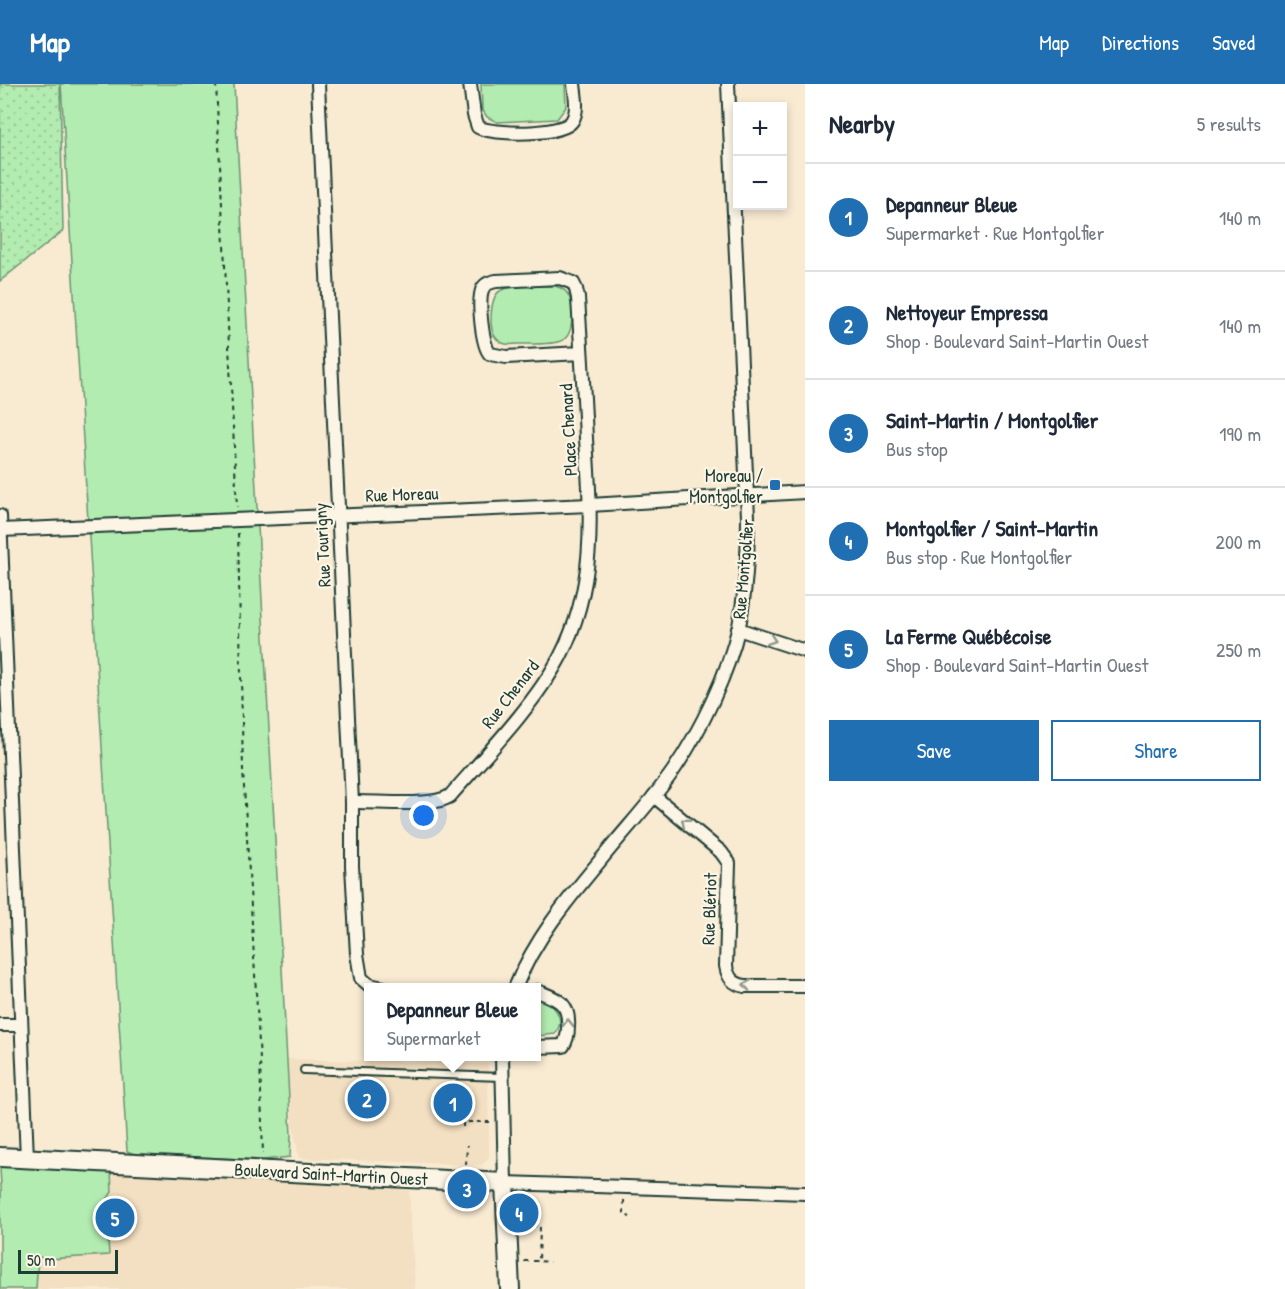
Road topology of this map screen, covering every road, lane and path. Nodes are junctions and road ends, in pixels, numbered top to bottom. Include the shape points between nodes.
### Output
1 (216, 84) edge
2 (318, 84) edge
3 (470, 84) edge
4 (574, 84) edge
5 (728, 84) edge
6 (581, 353) junction
7 (805, 492) edge
8 (747, 496) junction
9 (590, 505) junction
10 (237, 511) dead end
11 (339, 515) junction
12 (0, 516) edge
13 (1, 530) edge
14 (237, 530) dead end
15 (738, 629) junction
16 (805, 651) edge
17 (654, 796) junction
18 (352, 802) junction
19 (367, 983) edge
20 (517, 983) edge
21 (805, 986) edge
22 (541, 992) edge
23 (21, 1024) junction
24 (0, 1025) edge
25 (541, 1047) edge
26 (502, 1061) edge
27 (304, 1070) dead end
28 (502, 1077) junction
29 (490, 1122) dead end
30 (463, 1127) dead end
31 (467, 1145) dead end
32 (0, 1156) edge
33 (27, 1158) junction
34 (262, 1160) dead end
35 (466, 1168) dead end
36 (505, 1183) junction
37 (805, 1193) edge
38 (624, 1198) dead end
39 (630, 1217) dead end
40 (521, 1224) dead end
41 (523, 1261) dead end
42 (539, 1261) junction
43 (549, 1262) dead end
44 (510, 1289) edge

1 - 10 path
2 - 11 street, Rue Tourigny
3 - 4 street via 478,128 494,133 553,131 568,125 575,115
5 - 8 street, Rue Montgolfier
6 - 6 street, Place Chenard via 578,298 573,283 560,278 501,280 483,288 482,338 490,354 506,357
6 - 9 street, Place Chenard
7 - 8 street, Rue Moreau
8 - 9 street, Rue Moreau
8 - 15 street, Rue Montgolfier via 747,570
9 - 11 street, Rue Moreau
9 - 18 street, Rue Chenard via 590,551 580,606 560,656 529,702 445,799
11 - 13 street, Rue Moreau
11 - 18 street, Rue Tourigny
12 - 13 street
13 - 23 street
14 - 34 path via 243,770
15 -> 16 street
15 - 17 street, Rue Montgolfier via 702,720 683,756
17 - 20 street, Rue Montgolfier via 552,921
21 -> 17 street, Rue Blériot via 746,986 730,978 726,966 729,863
18 - 19 street, Rue Tourigny via 360,975
25 -> 22 street via 563,1046 568,1024 565,1006
23 - 24 street
23 - 33 street
26 - 28 street
27 - 28 lane
28 - 36 street
29 - 30 path via 466,1122
31 - 35 path
32 - 33 main road, Boulevard Saint-Martin Ouest
33 - 36 main road, Boulevard Saint-Martin Ouest
36 - 37 street, Boulevard Saint-Martin Ouest
36 - 44 main road
38 - 39 path via 624,1214
40 - 42 path via 540,1226
41 - 42 path
42 - 43 path

